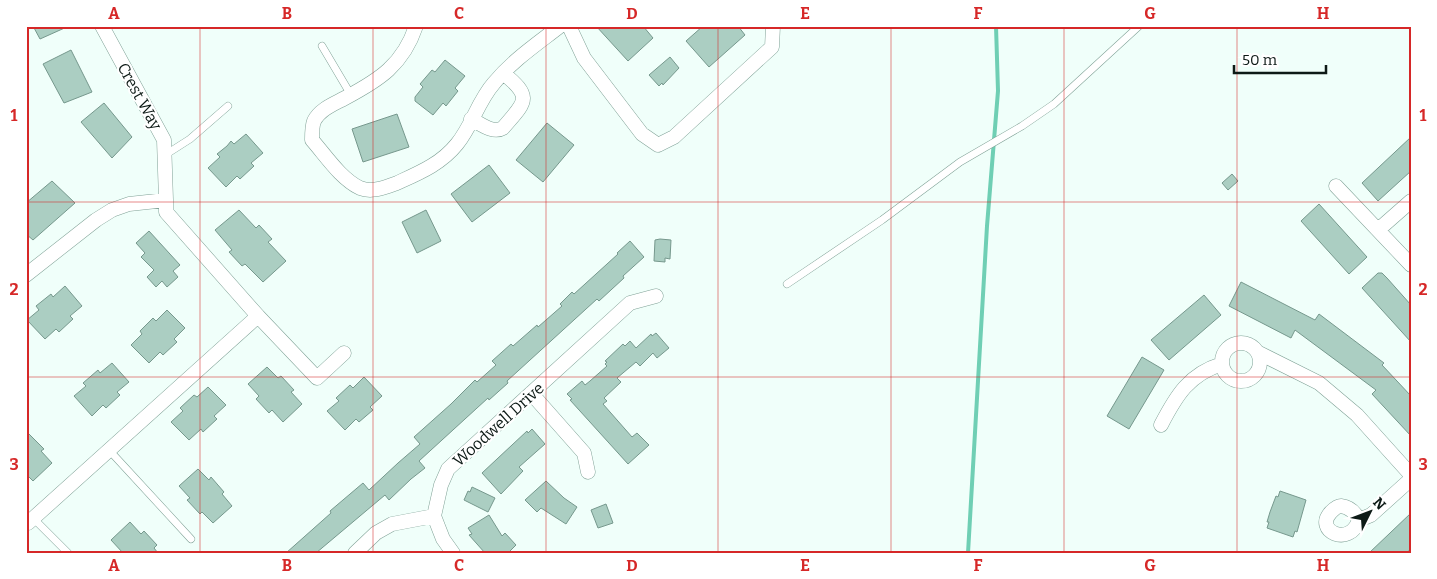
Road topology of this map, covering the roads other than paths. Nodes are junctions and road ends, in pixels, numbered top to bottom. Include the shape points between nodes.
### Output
1 (102, 26) edge
2 (416, 26) edge
3 (560, 26) edge
4 (568, 26) edge
5 (773, 26) edge
6 (1139, 26) edge
7 (322, 46) dead end
8 (503, 73) junction
9 (351, 95) junction
10 (228, 106) dead end
11 (471, 119) junction
12 (165, 155) junction
13 (1336, 186) dead end
14 (166, 200) junction
15 (1411, 201) edge
16 (1378, 230) junction
17 (1411, 266) edge
18 (26, 275) edge
19 (787, 284) dead end
20 (656, 296) dead end
21 (258, 316) junction
22 (1257, 352) junction
23 (344, 353) dead end
24 (1222, 364) junction
25 (531, 393) junction
26 (1161, 425) dead end
27 (109, 450) junction
28 (588, 472) dead end
29 (1411, 477) edge
30 (434, 516) junction
31 (30, 520) edge
32 (1359, 520) dead end
33 (191, 539) dead end
34 (68, 553) edge
35 (355, 553) edge
36 (453, 553) edge

1 - 12 street, Crest Way via 164,140
2 - 9 street via 400,58 387,72
3 - 8 street
4 - 5 street via 584,58 642,134 658,145 674,137 772,47
6 - 19 lane via 1054,104 960,162
7 - 9 lane
8 - 11 street via 492,84
8 - 11 street via 520,89 523,104 499,131
9 - 11 street via 326,108 314,122 312,140 345,177 361,188 371,190 420,173 437,163 457,144
10 - 12 lane via 190,139
12 - 14 street, Crest Way
13 - 16 street
14 - 18 street via 129,204 112,210
14 - 21 street via 166,212
15 - 16 street
16 - 17 street
20 - 25 street, Woodwell Drive via 630,303
21 - 23 street via 317,378
21 - 27 street
22 - 24 street via 1247,344 1234,344 1224,352
22 - 24 street via 1259,365 1249,379 1232,378
22 - 29 street via 1319,383 1358,415
24 - 26 street via 1198,374 1176,397
25 - 28 street via 584,453
25 - 30 street, Woodwell Drive via 448,469
27 - 31 street
27 - 33 lane
29 - 32 street via 1371,515
30 - 35 street via 392,524 376,533
30 - 36 street via 443,539
31 - 34 lane

